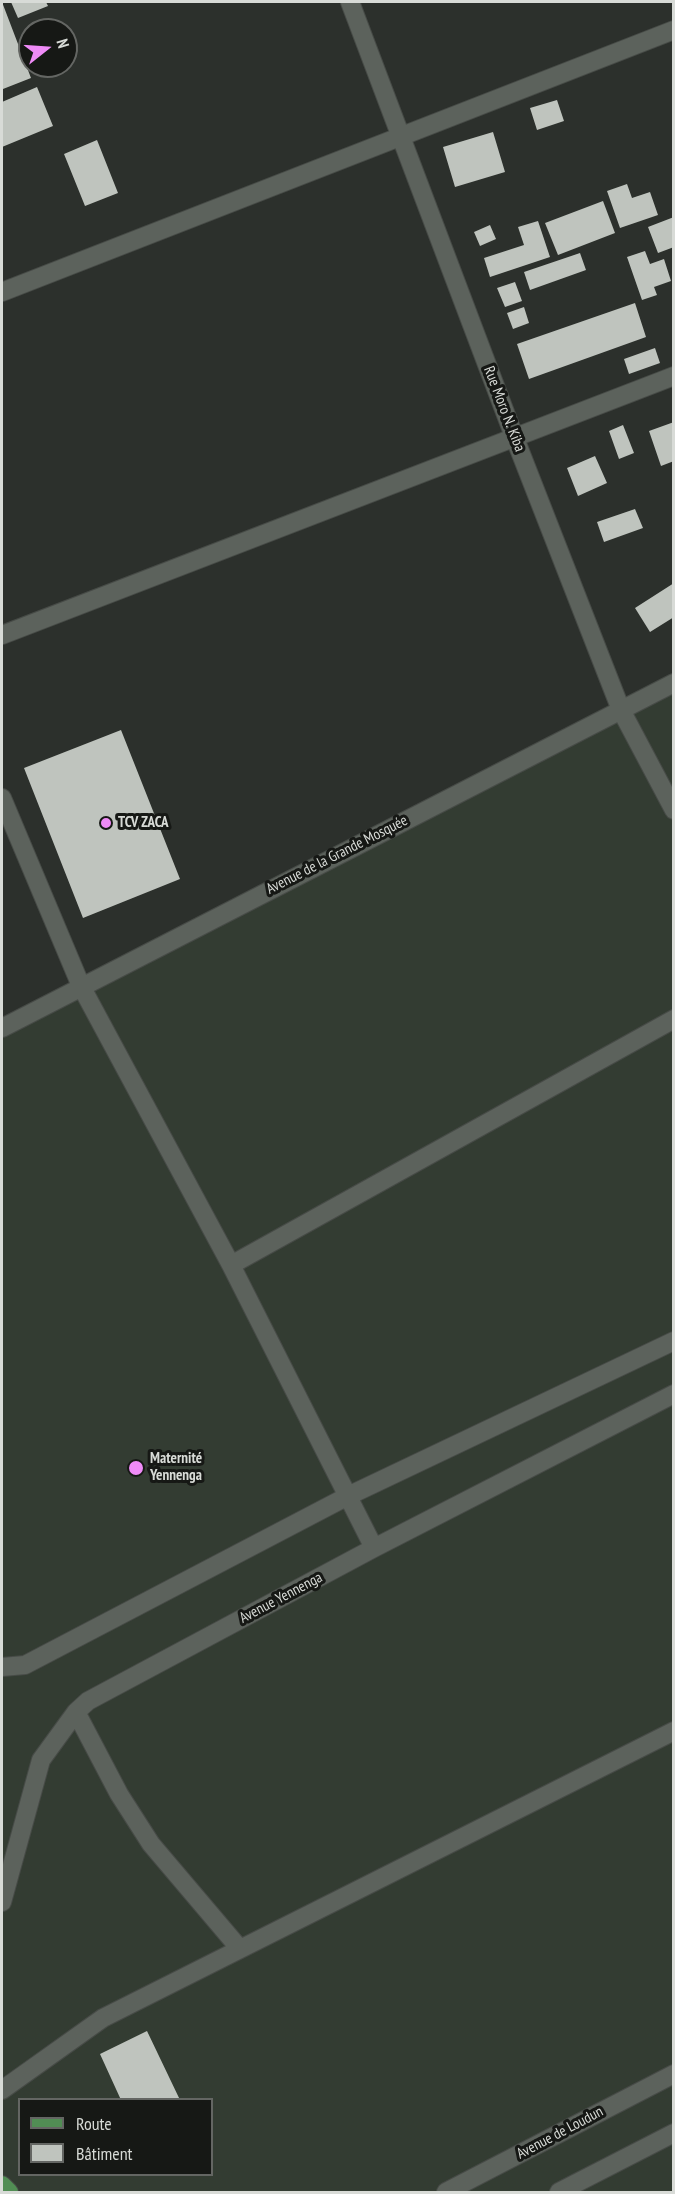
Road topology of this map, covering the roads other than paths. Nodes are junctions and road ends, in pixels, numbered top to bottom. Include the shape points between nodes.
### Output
1 (351, 2) edge
2 (674, 30) edge
3 (403, 135) junction
4 (2, 292) edge
5 (674, 376) edge
6 (514, 436) junction
7 (2, 635) edge
8 (674, 683) edge
9 (621, 710) junction
10 (2, 798) edge
11 (674, 810) edge
12 (81, 986) junction
13 (674, 1019) edge
14 (2, 1028) edge
15 (231, 1265) junction
16 (674, 1341) edge
17 (674, 1394) edge
18 (348, 1496) junction
19 (374, 1548) junction
20 (2, 1667) edge
21 (76, 1712) junction
22 (674, 1731) edge
23 (2, 1902) edge
24 (240, 1949) junction
25 (674, 2074) edge
26 (2, 2090) edge
27 (674, 2133) edge
28 (2, 2185) edge
29 (9, 2193) edge
30 (446, 2193) edge
31 (559, 2193) edge

1 - 3 street, Rue Moro N. Kiba
2 - 3 street
3 - 4 street
3 - 6 street, Rue Moro N. Kiba
5 - 6 street
6 - 7 street
6 - 9 street, Rue Moro N. Kiba
8 - 9 street, Avenue de la Grande Mosquée
9 - 11 street, Rue Moro N. Kiba
9 - 12 street, Avenue de la Grande Mosquée
10 - 12 street
12 - 14 street, Avenue de la Grande Mosquée
12 - 15 street
13 - 15 street
15 - 18 street
16 - 18 street
17 - 19 street, Avenue Yennenga
18 - 19 street
18 - 20 street via 25,1665
19 - 21 street, Avenue Yennenga via 88,1701
21 - 23 street, Avenue Yennenga via 41,1760
21 - 24 street via 118,1794 151,1844
22 - 24 street
24 - 26 street via 103,2018
25 - 30 street, Avenue de Loudun
27 - 31 street
28 - 29 main road

